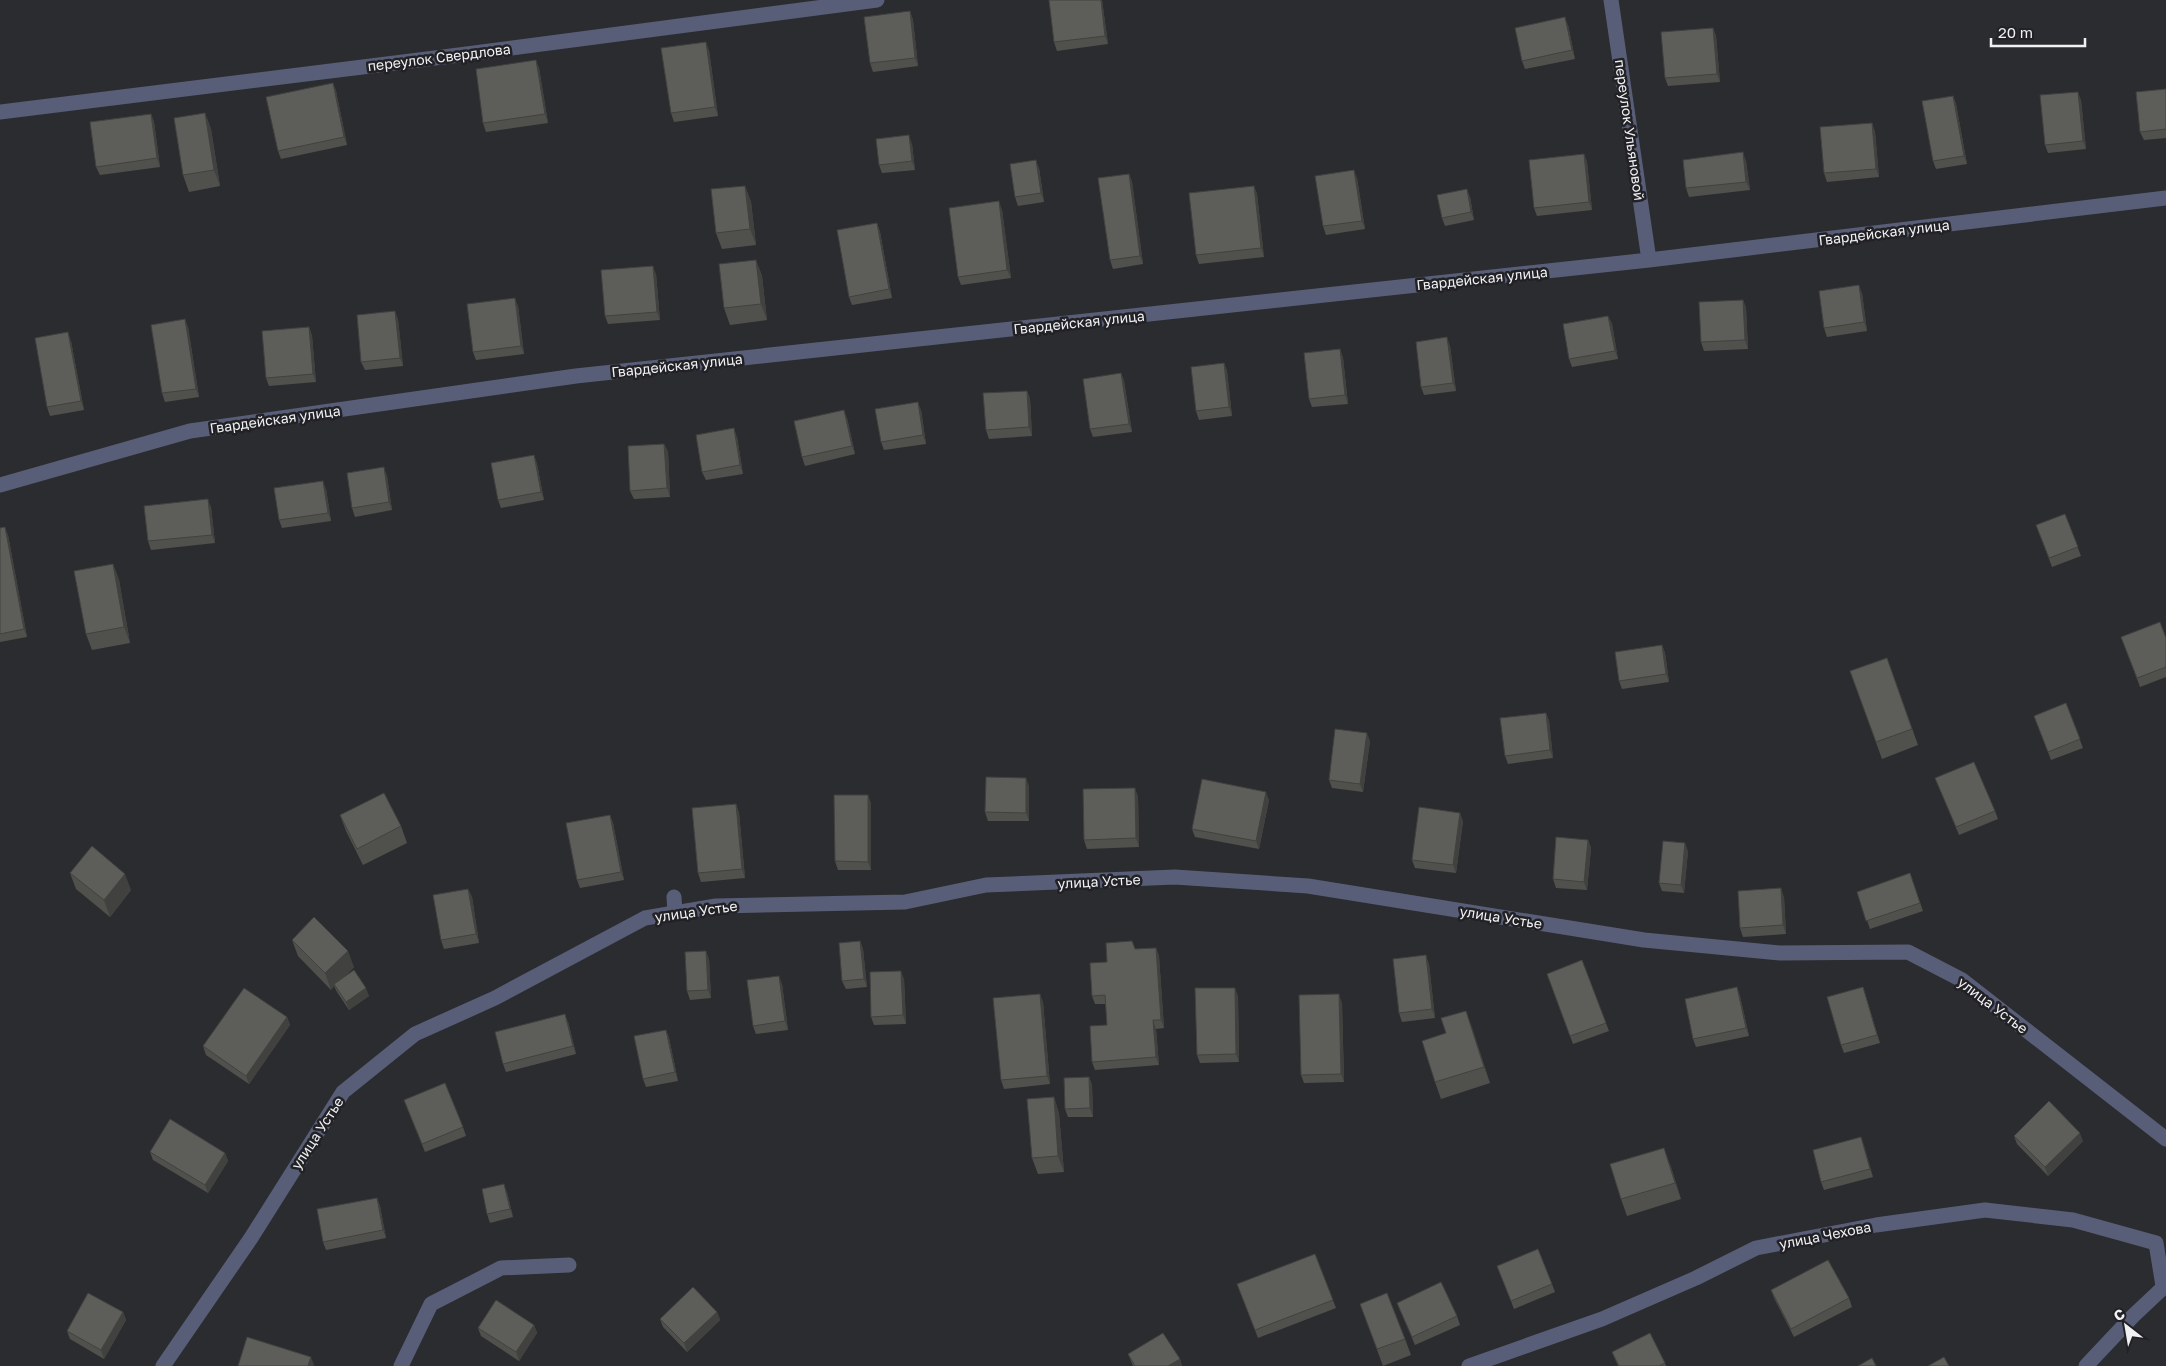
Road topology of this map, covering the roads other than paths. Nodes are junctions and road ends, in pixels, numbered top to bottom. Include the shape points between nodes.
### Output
1 (877, 0) edge
2 (1610, 0) edge
3 (0, 112) edge
4 (2166, 198) edge
5 (1649, 260) junction
6 (0, 485) edge
7 (674, 897) dead end
8 (675, 913) junction
9 (2166, 1139) edge
10 (569, 1265) dead end
11 (2165, 1286) edge
12 (163, 1366) edge
13 (401, 1366) edge
14 (1469, 1366) edge
15 (2086, 1366) edge

1 - 3 street, переулок Свердлова
2 - 5 street, переулок Ульяновой
4 - 5 street, Гвардейская улица
5 - 6 street, Гвардейская улица via 576,376 190,431
7 - 8 street
8 - 9 street, улица Устье via 716,906 905,902 986,885 1175,876 1308,886 1654,941 1780,953 1908,952 1962,980
8 - 12 street, улица Устье via 645,918 496,998 415,1034 343,1092 251,1238
10 - 13 street via 501,1268 431,1304
11 - 14 street, улица Чехова via 2156,1243 2073,1220 1985,1210 1876,1225 1756,1248 1602,1319
11 - 15 street

